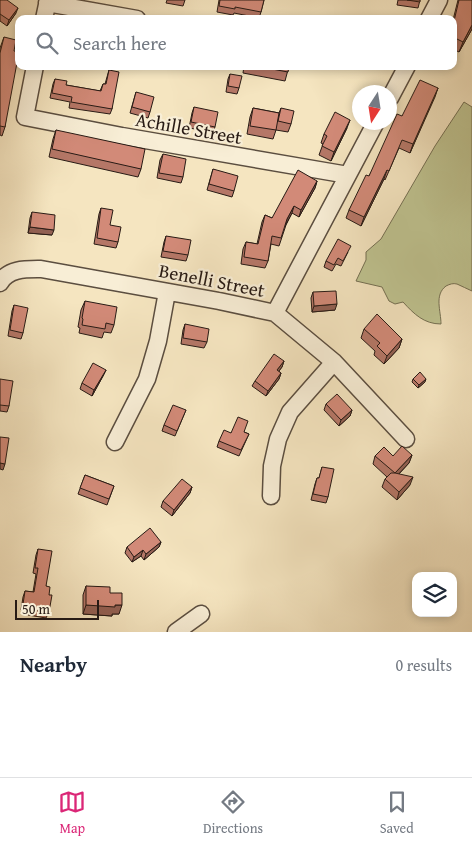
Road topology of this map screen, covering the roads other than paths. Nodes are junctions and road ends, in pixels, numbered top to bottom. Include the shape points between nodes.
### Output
1 (439, 0) edge
2 (48, 1) edge
3 (45, 15) edge
4 (117, 15) edge
5 (431, 15) edge
6 (34, 70) edge
7 (401, 70) edge
8 (395, 85) edge
9 (372, 130) edge
10 (348, 176) junction
11 (0, 283) edge
12 (167, 292) junction
13 (275, 313) junction
14 (334, 362) junction
15 (406, 439) dead end
16 (115, 442) dead end
17 (271, 496) dead end
18 (201, 614) dead end
19 (176, 632) edge

1 - 5 street
2 - 3 street
2 - 4 street
6 - 10 street, Achille Street via 25,117
7 - 8 street
9 - 10 street
10 - 13 street
11 - 12 street, Benelli Street via 22,268 42,269
12 - 13 street, Benelli Street
12 - 16 street via 147,379
13 - 14 street, Benelli Street
14 - 15 street, Benelli Street
14 - 17 street via 290,412 278,439 272,466
18 - 19 street

